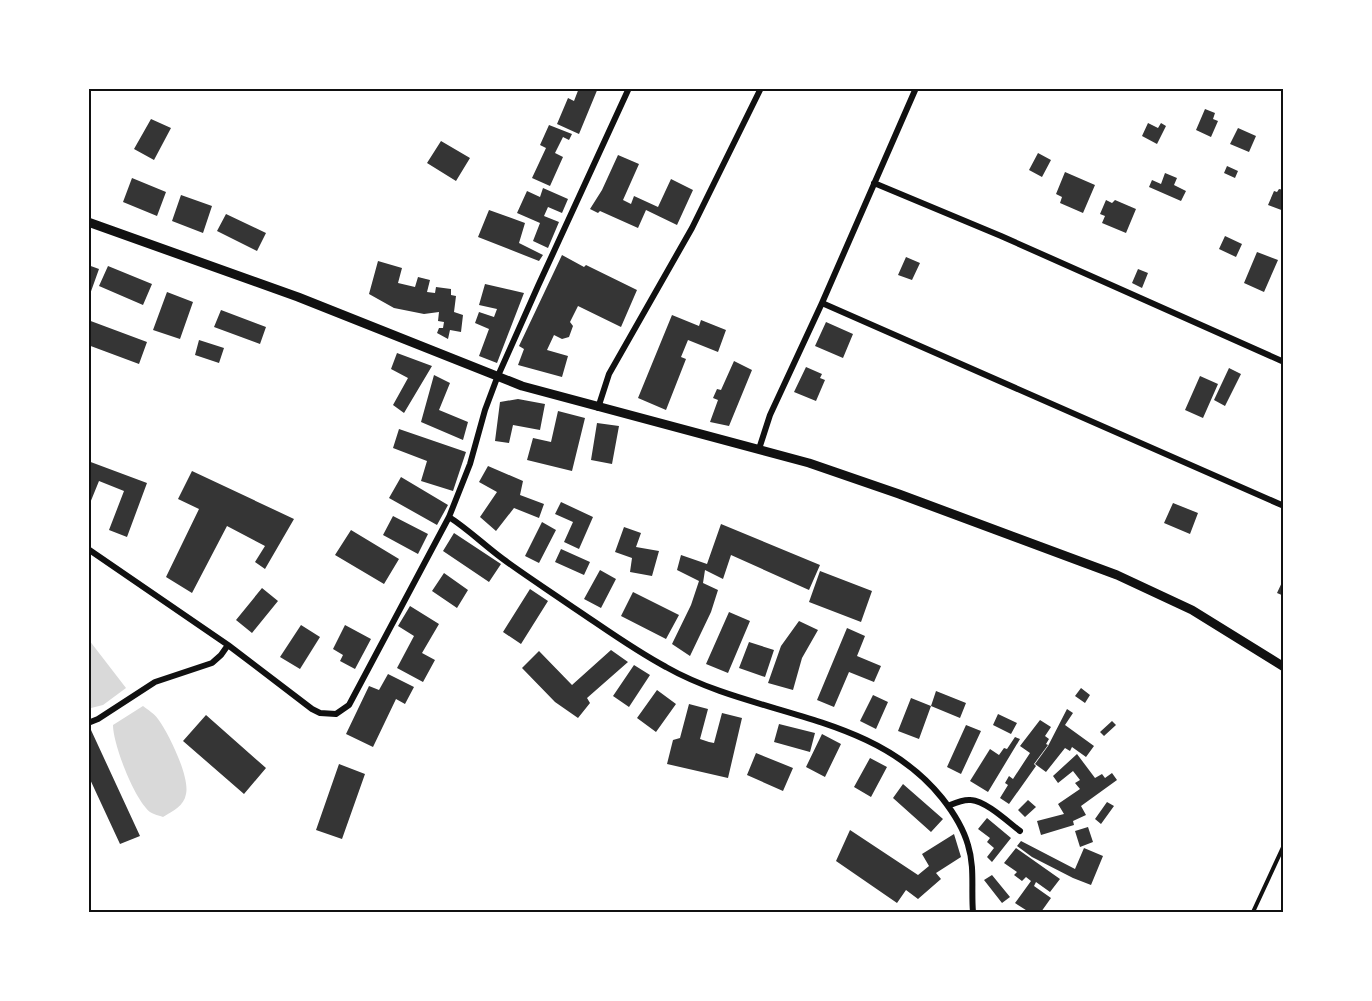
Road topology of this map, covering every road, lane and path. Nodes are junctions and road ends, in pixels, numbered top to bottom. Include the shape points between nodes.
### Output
1 (629, 88) edge
2 (761, 88) edge
3 (916, 88) edge
4 (874, 183) junction
5 (88, 222) edge
6 (822, 303) junction
7 (1284, 362) edge
8 (497, 378) junction
9 (597, 408) junction
10 (759, 449) junction
11 (1284, 506) edge
12 (449, 517) junction
13 (88, 549) edge
14 (228, 645) junction
15 (1284, 667) edge
16 (88, 723) edge
17 (948, 806) junction
18 (1020, 831) dead end
19 (1284, 845) edge
20 (973, 912) edge
21 (1253, 912) edge

1 - 8 street
2 - 9 street via 692,228 609,374
3 - 4 street
4 - 6 street
4 - 7 street
5 - 8 street via 298,297
6 - 10 street via 770,415
6 - 11 street
8 - 9 street
8 - 12 street
9 - 10 street
10 - 15 street via 899,494 1126,579 1192,610
12 - 14 street via 355,698 343,711 328,715 312,710
12 - 17 street via 505,561 664,667 719,692 829,725 880,746 908,763
13 - 14 street
14 - 16 street via 212,663 155,682
17 - 18 street via 962,800 982,803
17 - 20 street via 969,846
19 - 21 lane

